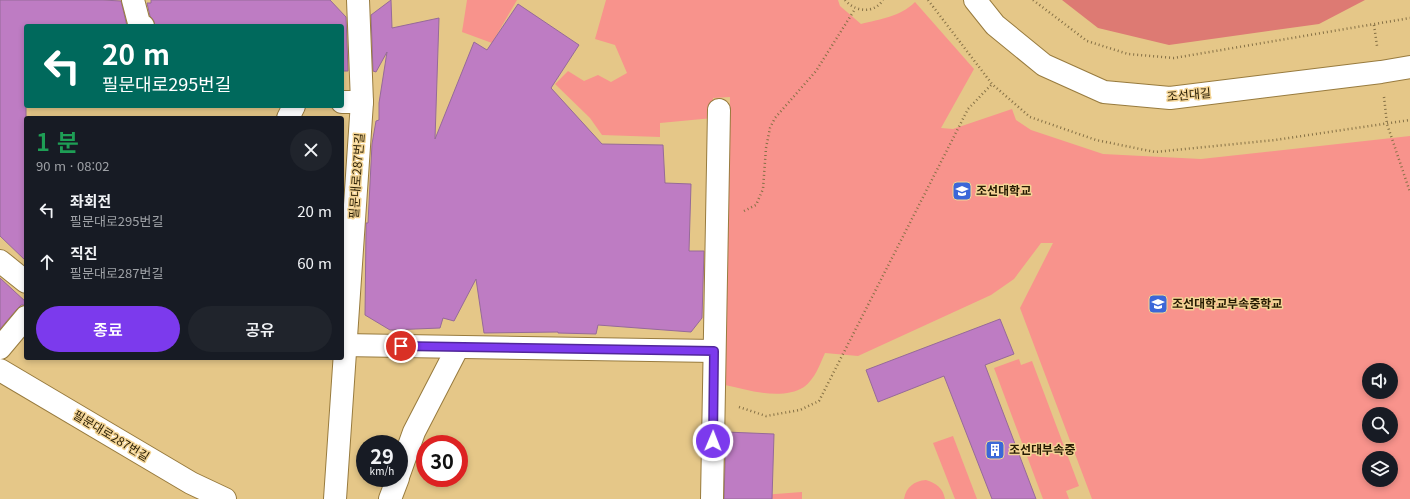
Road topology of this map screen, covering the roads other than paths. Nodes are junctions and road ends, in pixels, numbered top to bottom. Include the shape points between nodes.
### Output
1 (133, 0) edge
2 (358, 0) edge
3 (975, 0) edge
4 (140, 24) edge
5 (1410, 67) edge
6 (352, 102) edge
7 (720, 110) dead end
8 (0, 261) edge
9 (24, 280) edge
10 (344, 318) edge
11 (24, 320) edge
12 (8, 343) edge
13 (344, 345) edge
14 (458, 347) junction
15 (714, 351) junction
16 (342, 360) edge
17 (0, 370) edge
18 (408, 449) edge
19 (395, 487) edge
20 (224, 499) edge
21 (335, 499) edge
22 (390, 499) edge
23 (712, 499) edge

1 - 4 street
2 - 6 street, 필문대로287번길
3 - 5 street, 조선대길 via 995,24 1044,64 1104,92 1170,98
6 - 10 street, 필문대로287번길
7 - 15 street
8 - 9 street
11 - 12 street
13 - 14 street
14 - 15 street
14 - 18 street via 414,432
15 - 23 street
16 - 21 street, 필문대로287번길
17 - 20 street, 필문대로287번길 via 191,483
19 - 22 street

